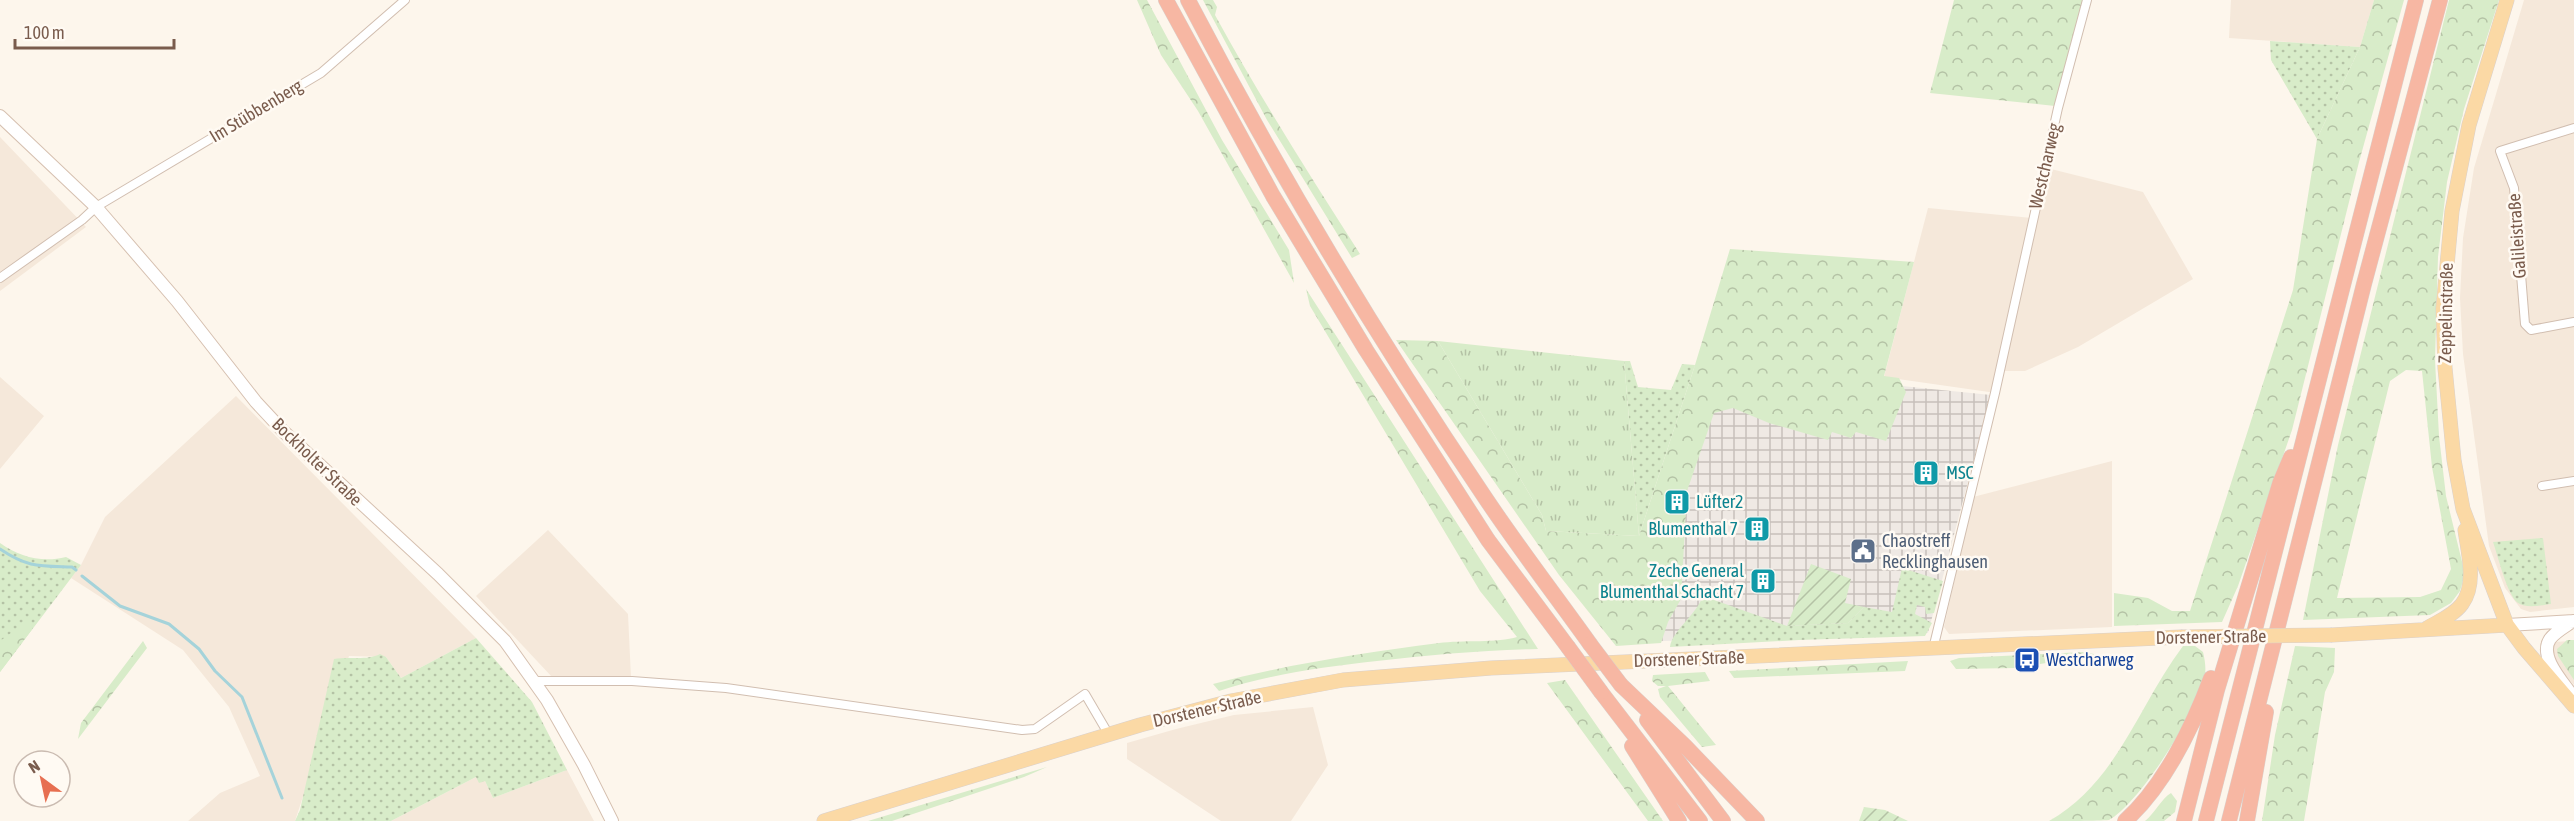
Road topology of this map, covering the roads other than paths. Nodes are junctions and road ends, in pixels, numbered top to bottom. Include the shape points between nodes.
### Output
1 (405, 0) edge
2 (1166, 0) edge
3 (1188, 0) edge
4 (2087, 0) edge
5 (2416, 0) edge
6 (2440, 0) edge
7 (2507, 0) edge
8 (0, 116) edge
9 (2574, 128) edge
10 (96, 207) junction
11 (0, 278) edge
12 (2574, 322) edge
13 (2308, 419) junction
14 (2574, 481) edge
15 (2542, 486) dead end
16 (2463, 509) junction
17 (2248, 590) junction
18 (2573, 621) edge
19 (2506, 625) junction
20 (2426, 629) junction
21 (1933, 649) junction
22 (2273, 651) junction
23 (535, 681) junction
24 (1621, 686) junction
25 (1601, 692) junction
26 (2574, 699) edge
27 (2574, 706) edge
28 (1109, 735) junction
29 (612, 821) edge
30 (824, 821) edge
31 (1679, 821) edge
32 (1700, 821) edge
33 (1723, 821) edge
34 (1756, 821) edge
35 (2125, 821) edge
36 (2184, 821) edge
37 (2206, 821) edge
38 (2229, 821) edge
39 (2247, 821) edge

1 - 10 street, Im Stübbenberg via 321,73
2 - 25 highway, bridge via 1267,186 1354,332 1488,540
3 - 24 highway, bridge via 1368,319 1485,498
4 - 21 street, Westcharweg via 2058,108
5 - 13 highway
6 - 22 highway via 2364,284
7 - 16 main road, Zeppelinstraße via 2466,136 2447,256 2443,309 2445,368
8 - 10 street, Bockholter Straße
9 - 12 street, Galileistraße via 2500,151 2514,188 2525,324 2531,330
10 - 11 street, Im Stübbenberg
10 - 23 street, Bockholter Straße via 256,402 463,598 505,641
13 - 17 highway via 2280,483
13 - 37 highway
14 - 15 street
16 - 19 main road, Zeppelinstraße
16 - 20 main road via 2469,588 2462,605
17 - 35 highway via 2236,610 2191,727 2152,789
17 - 36 highway via 2217,690
18 - 19 street, Dorstener Straße
18 - 26 street, Dorstener Straße via 2551,637 2547,657
19 - 20 main road, Dorstener Straße
19 - 27 main road, Zeppelinstraße
20 - 21 main road, Dorstener Straße, bridge
21 - 28 main road, Dorstener Straße via 1491,668 1343,680 1231,701
22 - 38 highway
22 - 39 highway
23 - 28 street via 632,681 726,688 1022,730 1035,729 1085,694
23 - 29 street, Bockholter Straße
24 - 33 highway
24 - 34 highway
25 - 31 highway
25 - 32 highway
28 - 30 main road, Dorstener Straße

